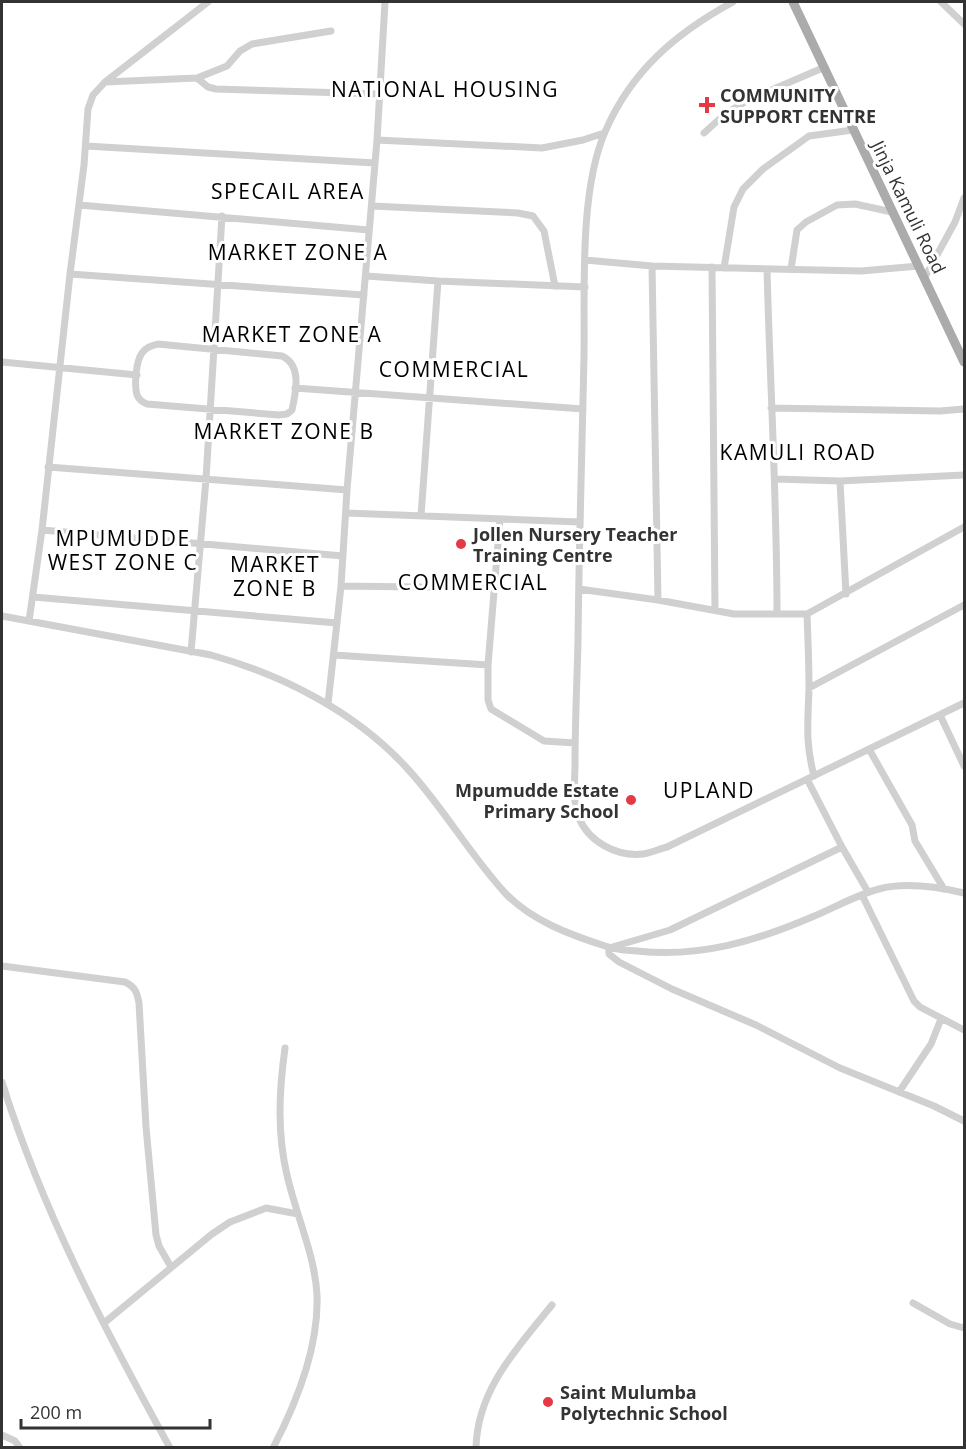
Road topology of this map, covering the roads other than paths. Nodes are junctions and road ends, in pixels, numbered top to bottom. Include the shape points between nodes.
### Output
1 (208, 2) edge
2 (385, 2) edge
3 (733, 2) edge
4 (793, 2) edge
5 (941, 2) edge
6 (964, 24) edge
7 (331, 31) dead end
8 (825, 67) junction
9 (197, 78) junction
10 (105, 82) junction
11 (379, 94) junction
12 (853, 130) junction
13 (604, 133) junction
14 (704, 133) dead end
15 (377, 140) junction
16 (86, 146) junction
17 (375, 163) junction
18 (964, 198) edge
19 (79, 205) junction
20 (372, 206) junction
21 (892, 212) junction
22 (222, 216) junction
23 (369, 230) junction
24 (585, 260) junction
25 (652, 266) junction
26 (918, 266) junction
27 (712, 267) junction
28 (724, 268) junction
29 (767, 269) junction
30 (791, 269) junction
31 (70, 274) junction
32 (366, 276) junction
33 (925, 277) junction
34 (438, 281) junction
35 (219, 284) junction
36 (555, 286) junction
37 (585, 287) junction
38 (364, 295) junction
39 (215, 349) junction
40 (2, 362) edge
41 (964, 362) edge
42 (60, 367) junction
43 (137, 375) junction
44 (295, 388) junction
45 (355, 393) junction
46 (430, 398) junction
47 (771, 408) junction
48 (212, 409) junction
49 (583, 409) junction
50 (964, 409) edge
51 (48, 467) junction
52 (964, 475) edge
53 (206, 479) junction
54 (775, 479) junction
55 (840, 481) junction
56 (347, 490) junction
57 (346, 513) junction
58 (422, 516) junction
59 (500, 519) junction
60 (579, 522) junction
61 (964, 527) edge
62 (42, 530) junction
63 (200, 542) junction
64 (343, 556) junction
65 (342, 586) junction
66 (494, 588) junction
67 (579, 589) junction
68 (846, 594) junction
69 (33, 597) junction
70 (658, 600) junction
71 (964, 605) edge
72 (194, 610) junction
73 (715, 610) junction
74 (777, 614) junction
75 (807, 614) junction
76 (2, 616) edge
77 (29, 621) junction
78 (337, 623) junction
79 (190, 652) junction
80 (334, 655) junction
81 (488, 665) junction
82 (809, 688) junction
83 (964, 703) edge
84 (328, 704) junction
85 (940, 715) junction
86 (575, 743) junction
87 (869, 749) junction
88 (964, 766) edge
89 (814, 776) junction
90 (807, 779) junction
91 (842, 848) junction
92 (944, 889) junction
93 (964, 892) edge
94 (865, 894) junction
95 (609, 948) junction
96 (2, 966) edge
97 (941, 1019) junction
98 (964, 1030) edge
99 (285, 1048) dead end
100 (2, 1082) edge
101 (899, 1092) junction
102 (964, 1121) edge
103 (298, 1214) junction
104 (171, 1267) junction
105 (913, 1304) dead end
106 (552, 1305) dead end
107 (104, 1323) junction
108 (964, 1328) edge
109 (163, 1434) junction
110 (2, 1435) edge
111 (20, 1448) edge
112 (162, 1448) edge
113 (170, 1448) edge
114 (273, 1448) edge
115 (476, 1448) edge

1 - 10 street
2 - 11 street
3 - 13 street via 706,16 653,58
4 - 8 main road, Jinja Kamuli Road
5 - 6 street
7 - 9 street via 252,44 227,66
8 - 12 main road, Jinja Kamuli Road
8 - 14 street via 748,100
9 - 10 street
9 - 11 street via 208,87 225,90
10 - 16 street via 90,102
11 - 15 street
12 - 21 main road, Jinja Kamuli Road
12 - 28 street via 809,136 763,169 743,189 734,207
13 - 15 street via 542,148
13 - 24 street via 591,187
15 - 17 street
16 - 17 street
16 - 19 street
17 - 20 street
18 - 33 street
19 - 22 street
19 - 31 street
20 - 23 street
20 - 36 street via 533,216 544,231
21 - 26 main road, Jinja Kamuli Road
21 - 30 street via 845,203 806,222 797,230
22 - 23 street
22 - 35 street
23 - 32 street
24 - 25 street
24 - 37 street
25 - 27 street
25 - 70 street
26 - 30 street via 861,271
26 - 33 main road, Jinja Kamuli Road
27 - 28 street
27 - 73 street
28 - 29 street
29 - 30 street
29 - 47 street
31 - 35 street
31 - 42 street
32 - 34 street
32 - 38 street
33 - 41 main road, Jinja Kamuli Road
34 - 36 street
34 - 46 street
35 - 38 street
35 - 39 street
36 - 37 street
37 - 49 street
38 - 45 street
39 - 43 street via 149,346 139,358
39 - 44 street via 282,356 295,369
39 - 48 street
40 - 42 street
42 - 43 street
42 - 51 street
43 - 48 street via 136,393 147,404
44 - 45 street
44 - 48 street via 292,410 287,414
45 - 46 street
45 - 56 street
46 - 49 street
46 - 58 street
47 - 50 street
47 - 54 street
48 - 53 street
49 - 60 street
51 - 53 street
51 - 62 street
52 - 55 street
53 - 56 street
53 - 63 street
54 - 55 street
54 - 74 street
55 - 68 street
56 - 57 street
57 - 58 street
57 - 64 street
58 - 59 street
59 - 60 street
59 - 66 street
60 - 67 street
61 - 68 street
62 - 63 street
62 - 69 street
63 - 64 street
63 - 72 street
64 - 65 street
65 - 66 street
65 - 78 street
66 - 81 street
67 - 70 street
67 - 86 street
68 - 75 street
69 - 72 street
69 - 77 street
70 - 73 street
71 - 82 street
72 - 78 street
72 - 79 street
73 - 74 street
74 - 75 street
75 - 82 street
76 - 77 street
77 - 79 street
78 - 80 street
79 - 84 street via 236,662
80 - 81 street
80 - 84 street
81 - 86 street via 491,709 544,741
82 - 89 street via 807,745
83 - 85 street
84 - 95 street via 371,734 405,766 507,894 561,930
85 - 87 street
85 - 88 street
86 - 90 street via 578,817 589,834 622,853 644,854 667,847
87 - 89 street
87 - 92 street
89 - 90 street
90 - 91 street
91 - 94 street
91 - 95 street via 670,930
92 - 93 street
92 - 94 street via 893,887
94 - 95 street via 788,927 729,946 674,953
94 - 97 street via 914,1001
95 - 101 street via 613,958 672,989
96 - 104 street via 125,982 137,992 156,1235
97 - 98 street
97 - 101 street via 931,1044
99 - 103 street via 280,1128
100 - 107 street via 38,1183
101 - 102 street
103 - 104 street via 274,1208 230,1222
103 - 114 street via 316,1282 316,1313 305,1371
104 - 107 street
105 - 108 street
106 - 115 street via 488,1393 480,1412
107 - 109 street
109 - 112 street
109 - 113 street
110 - 111 street

